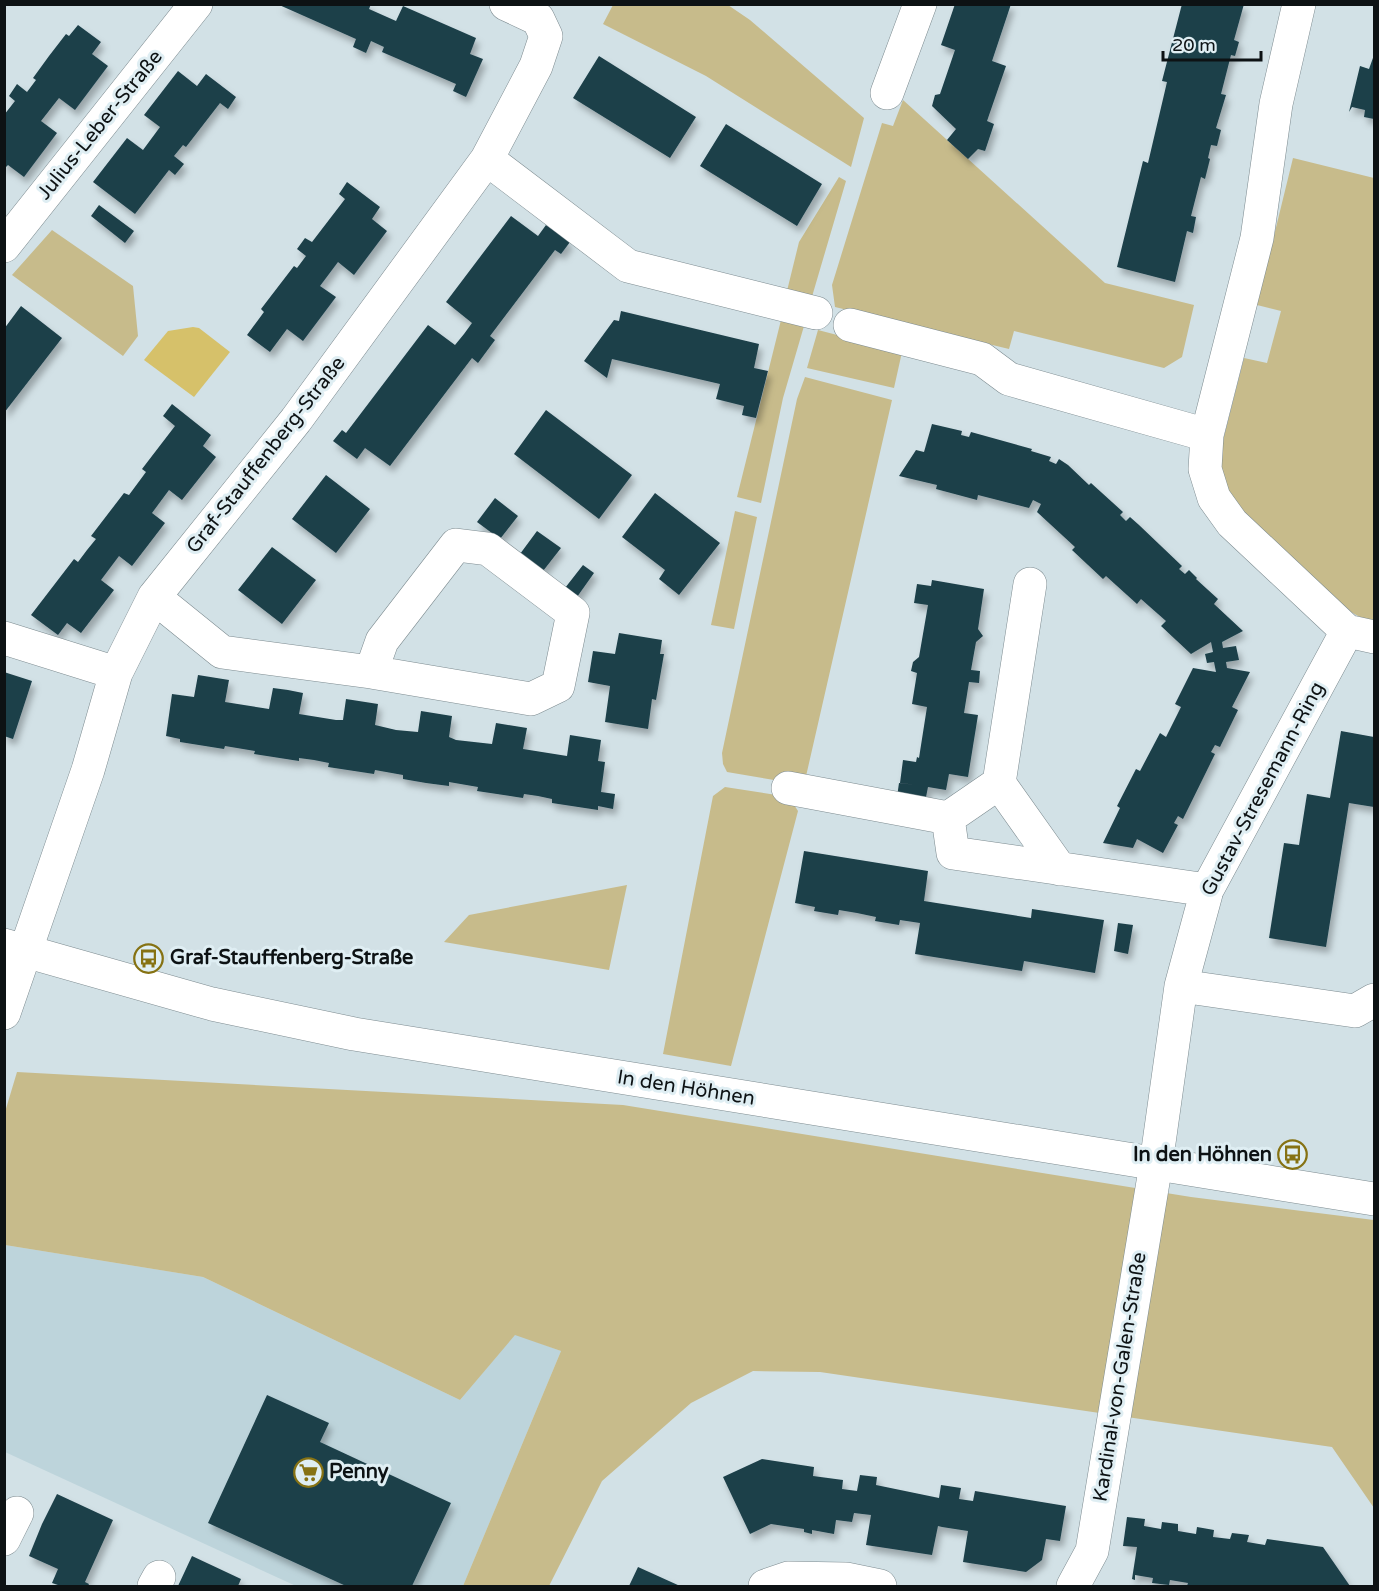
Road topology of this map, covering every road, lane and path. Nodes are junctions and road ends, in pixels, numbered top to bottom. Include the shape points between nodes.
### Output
1 (196, 4) edge
2 (506, 4) edge
3 (920, 4) edge
4 (1299, 4) edge
5 (887, 93) dead end
6 (487, 159) junction
7 (4, 246) edge
8 (816, 313) dead end
9 (850, 325) dead end
10 (1207, 435) junction
11 (1030, 584) dead end
12 (154, 597) junction
13 (1360, 634) edge
14 (4, 638) edge
15 (371, 672) junction
16 (116, 673) junction
17 (999, 783) junction
18 (788, 788) dead end
19 (948, 818) junction
20 (1060, 869) junction
21 (1207, 890) junction
22 (15, 949) edge
23 (1181, 986) junction
24 (1374, 1000) edge
25 (4, 1013) edge
26 (1156, 1164) junction
27 (1374, 1199) edge
28 (1074, 1586) edge
29 (765, 1587) edge
30 (880, 1587) edge

1 - 7 street, Julius-Leber-Straße
2 - 6 street, Graf-Stauffenberg-Straße via 538,19 546,36 536,66
3 - 5 street
4 - 10 street, Gustav-Stresemann-Ring via 1276,104 1257,238
6 - 8 street via 628,266
6 - 12 street, Graf-Stauffenberg-Straße via 296,420
9 - 10 street via 982,359 1010,379
10 - 13 street, Gustav-Stresemann-Ring via 1205,470 1214,498 1232,523
11 - 17 street
12 - 15 street via 222,652
12 - 16 street, Graf-Stauffenberg-Straße
13 - 21 street, Gustav-Stresemann-Ring
14 - 16 street
15 - 15 street via 531,699 558,686 573,613 488,549 456,545 382,641
16 - 22 street, Graf-Stauffenberg-Straße via 88,770
17 - 19 street
17 - 20 street
18 - 19 street
19 - 20 street via 953,853
20 - 21 street
21 - 23 street, Gustav-Stresemann-Ring
22 - 25 street, Graf-Stauffenberg-Straße
22 - 26 street, In den Höhnen via 212,1004 354,1034
23 - 24 street via 1355,1011
23 - 26 street, Gustav-Stresemann-Ring
26 - 27 street, In den Höhnen
26 - 28 street, Kardinal-von-Galen-Straße via 1092,1551
29 - 30 street via 788,1578 846,1579

